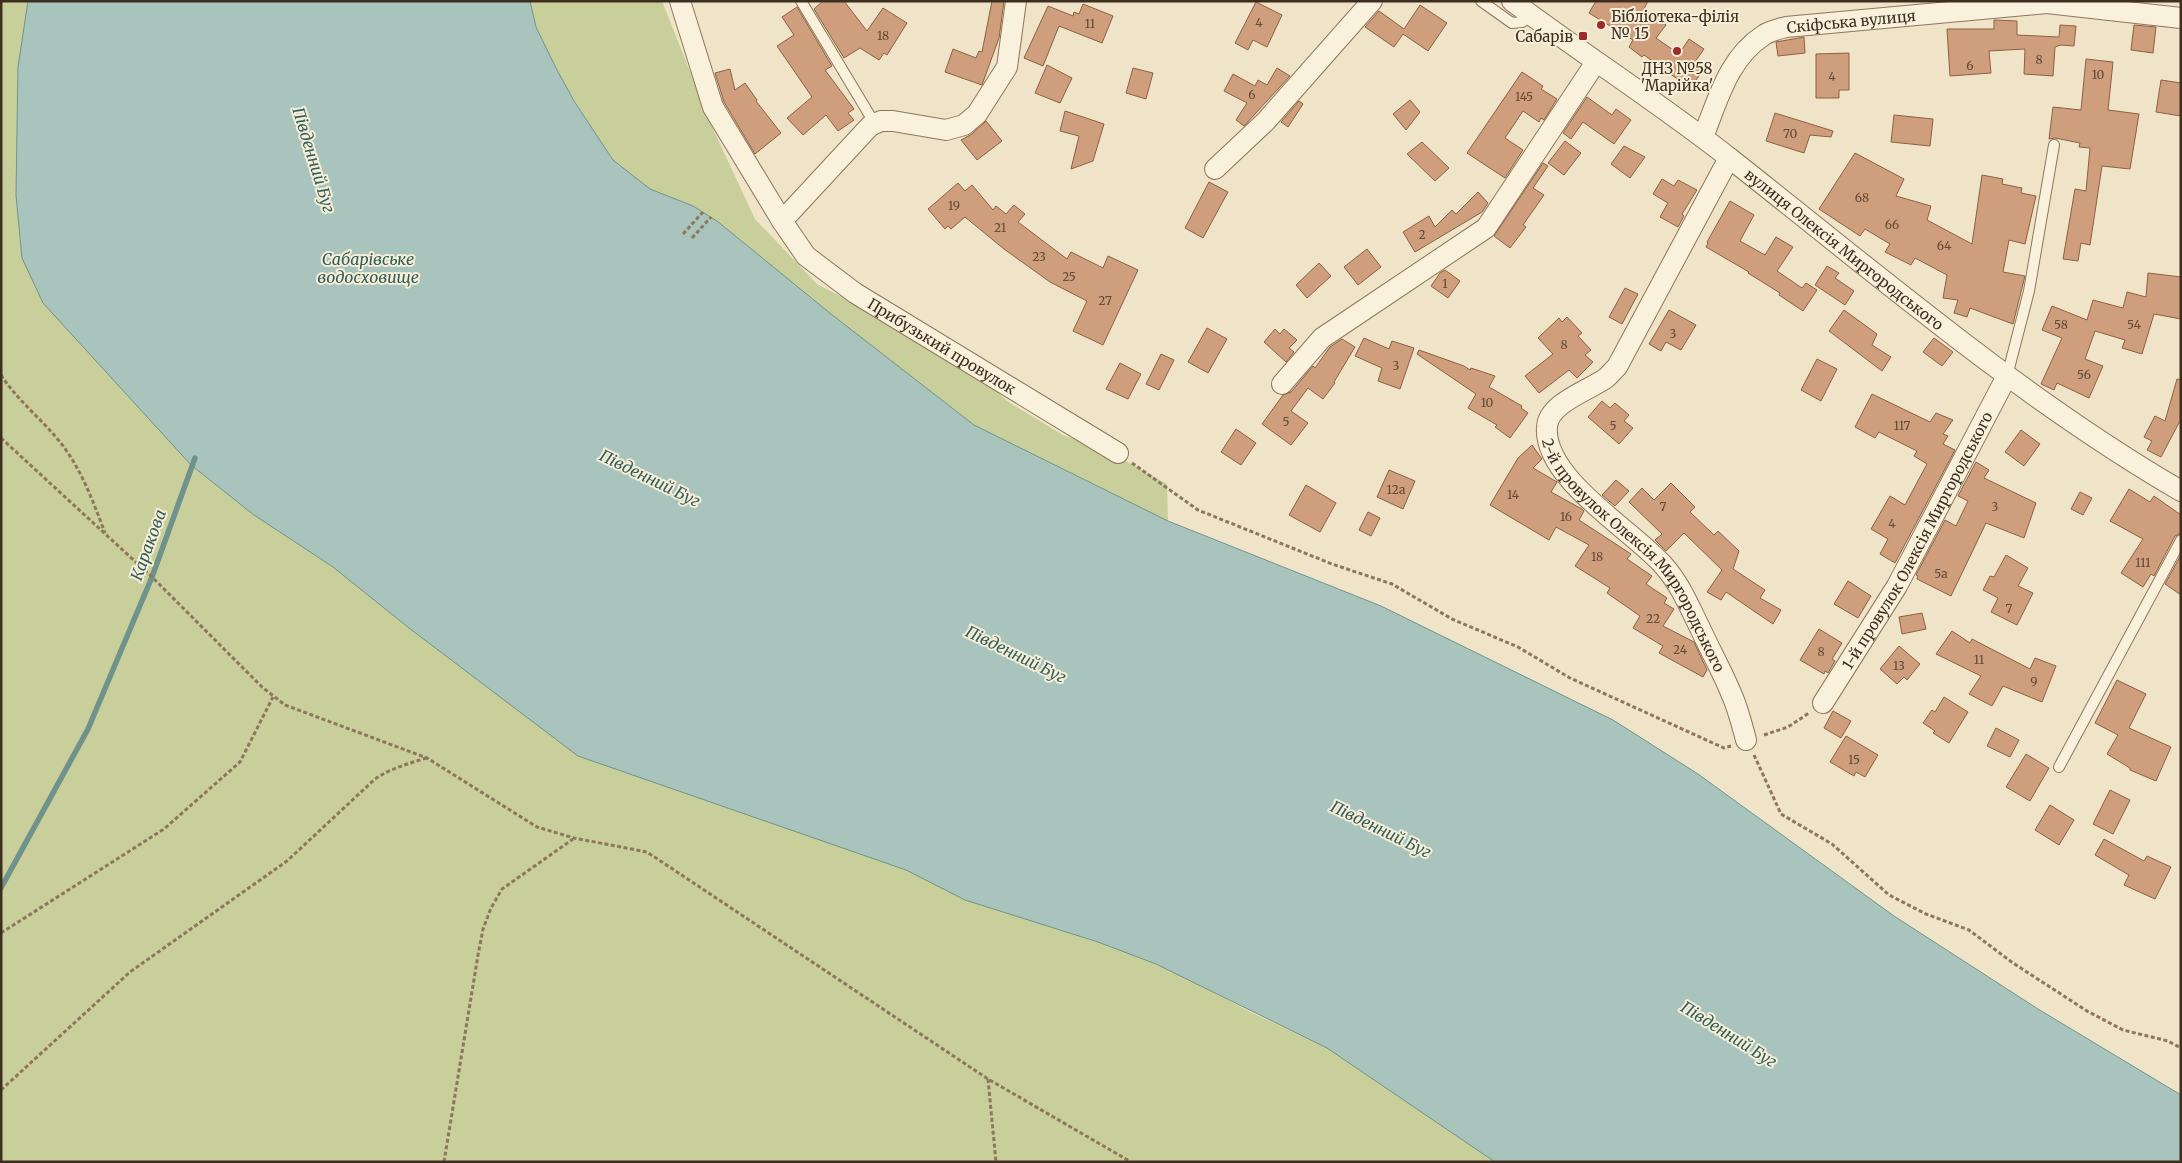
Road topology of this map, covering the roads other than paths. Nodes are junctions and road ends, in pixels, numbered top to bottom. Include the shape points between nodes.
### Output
1 (680, 1) edge
2 (800, 1) edge
3 (1016, 1) edge
4 (1372, 1) edge
5 (1481, 1) edge
6 (1512, 1) edge
7 (2039, 3) edge
8 (1531, 16) junction
9 (2181, 18) edge
10 (1596, 62) junction
11 (875, 124) junction
12 (1703, 138) junction
13 (2054, 145) dead end
14 (1729, 158) junction
15 (1215, 169) dead end
16 (782, 221) junction
17 (2007, 376) junction
18 (1282, 384) dead end
19 (1118, 453) road end
20 (2181, 491) edge
21 (2181, 540) edge
22 (1823, 703) road end
23 (1746, 740) road end
24 (2059, 766) dead end

1 - 16 street, Прибузький провулок via 713,106
2 - 11 lane
3 - 11 street via 1007,68 977,114 964,125 946,130 893,121
4 - 15 street via 1266,121
5 - 8 lane via 1512,23 1522,22
6 - 8 street, вулиця Олексія Миргородського
7 - 9 street, Скіфська вулиця
7 - 12 street, Скіфська вулиця via 1786,27 1765,34 1745,49 1729,71
8 - 10 street, вулиця Олексія Миргородського
10 - 12 street, вулиця Олексія Миргородського
10 - 18 street via 1486,228 1322,338
11 - 16 street
12 - 14 street, вулиця Олексія Миргородського
13 - 17 lane via 2029,291
14 - 17 street, вулиця Олексія Миргородського
14 - 23 street, 2-й провулок Олексія Миргородського via 1617,367 1607,377 1560,406 1551,415 1547,426 1548,441 1567,475 1594,505 1663,565 1680,588 1732,695
16 - 19 street, Прибузький провулок via 806,256 855,293
17 - 20 street, вулиця Олексія Миргородського via 2137,466
17 - 22 street, 1-й провулок Олексія Миргородського via 1897,586
21 - 24 lane

